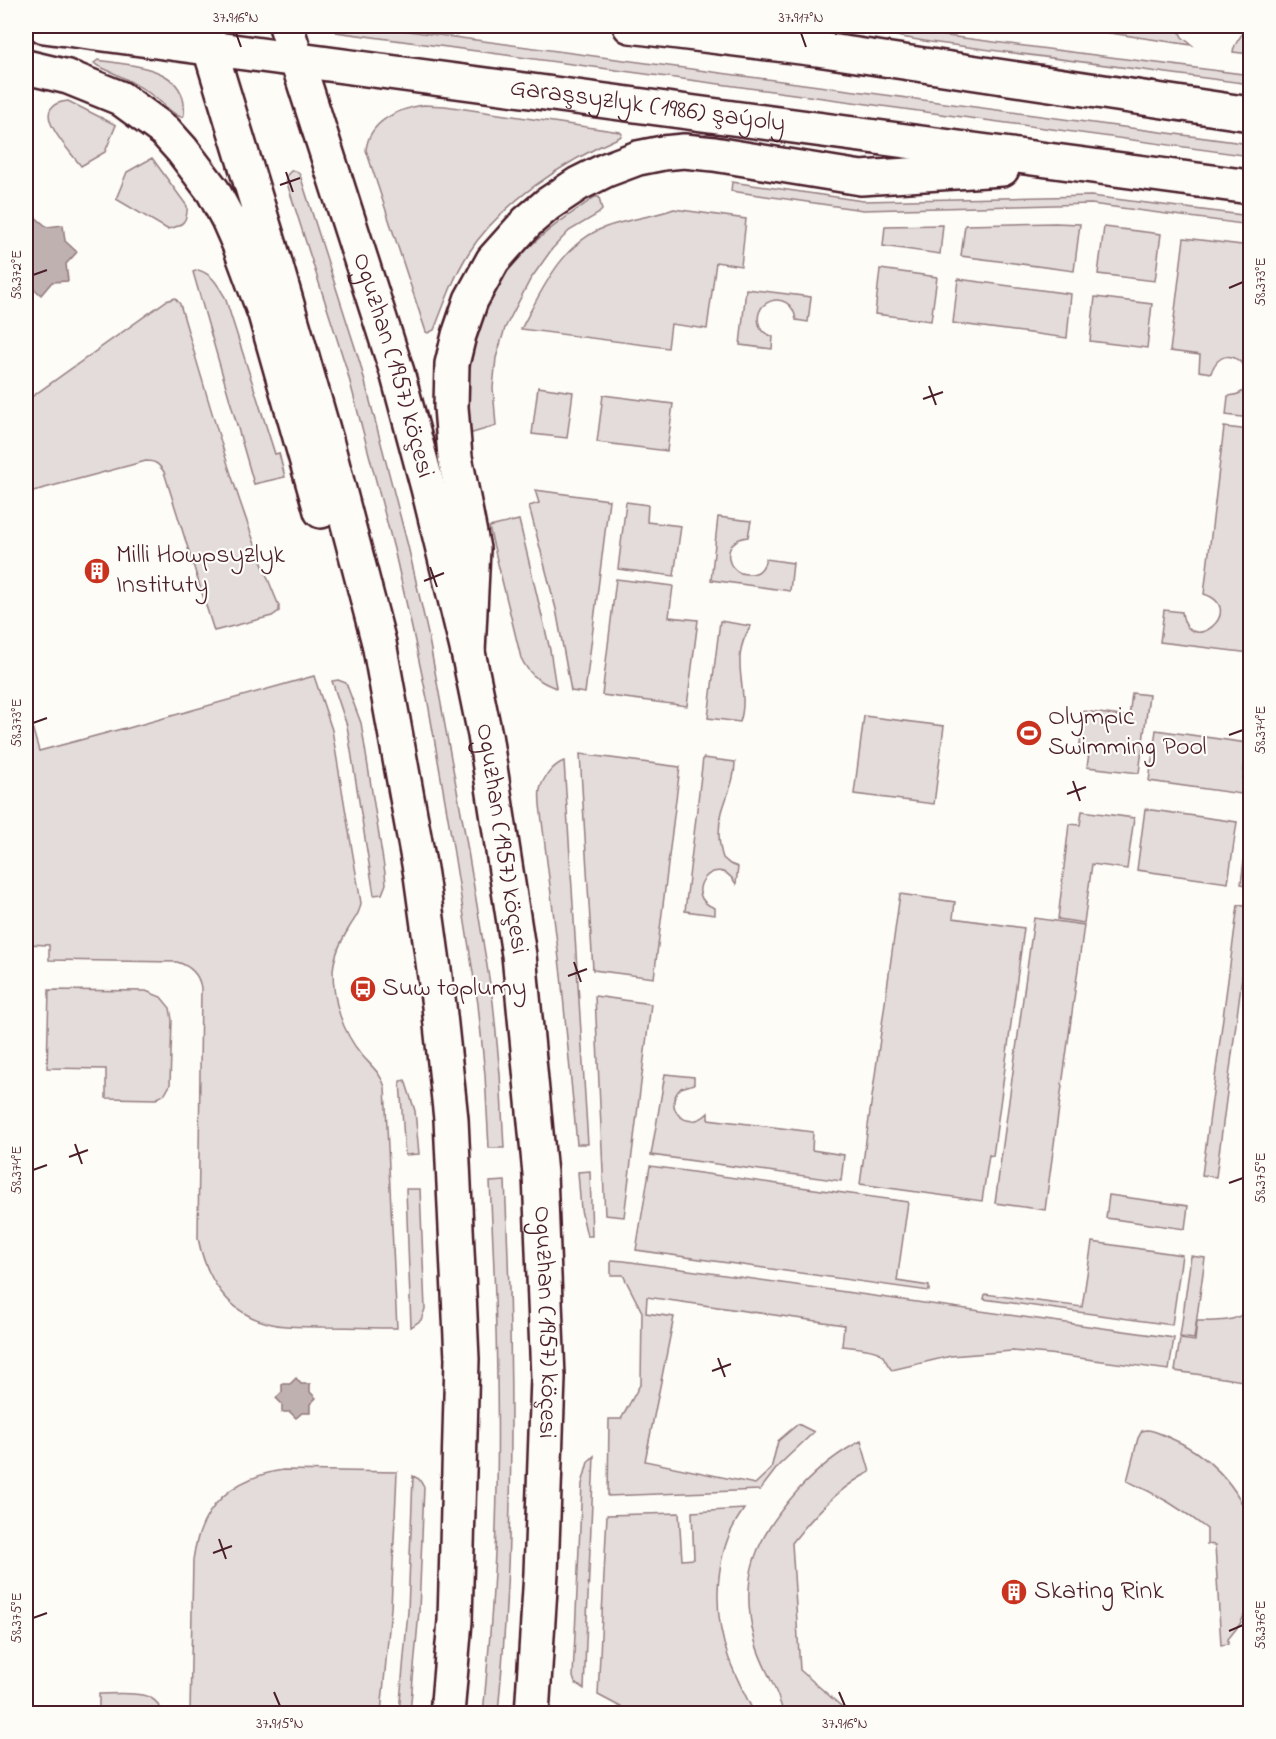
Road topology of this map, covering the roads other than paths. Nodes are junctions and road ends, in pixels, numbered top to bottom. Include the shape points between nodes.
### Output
1 (44, 26) edge
2 (286, 26) edge
3 (630, 26) edge
4 (751, 26) edge
5 (207, 37) edge
6 (817, 49) junction
7 (298, 60) junction
8 (26, 67) edge
9 (1251, 114) edge
10 (1073, 164) junction
11 (1251, 187) edge
12 (378, 643) junction
13 (468, 652) junction
14 (447, 1713) edge
15 (532, 1713) edge

1 - 5 main road, Garaşsyzlyk (1986) şaýoly
2 - 7 main road, Oguzhan (1957) köçesi
3 - 6 main road
4 - 6 main road
5 - 7 main road, Garaşsyzlyk (1986) şaýoly
5 - 12 main road via 326,440
6 - 9 main road
7 - 10 main road, Garaşsyzlyk (1986) şaýoly
7 - 13 main road, Oguzhan (1957) köçesi via 397,372
8 - 12 main road via 68,77 120,98 165,131 213,191 239,244 265,314 327,531
10 - 11 main road, Garaşsyzlyk (1986) şaýoly
10 - 13 main road via 861,178 684,151 638,158 606,170 548,204 493,260 471,300 452,364 455,458 473,549
12 - 14 main road via 421,875 451,1119 462,1359 455,1610
13 - 15 main road, Oguzhan (1957) köçesi via 519,955 540,1173 548,1378

